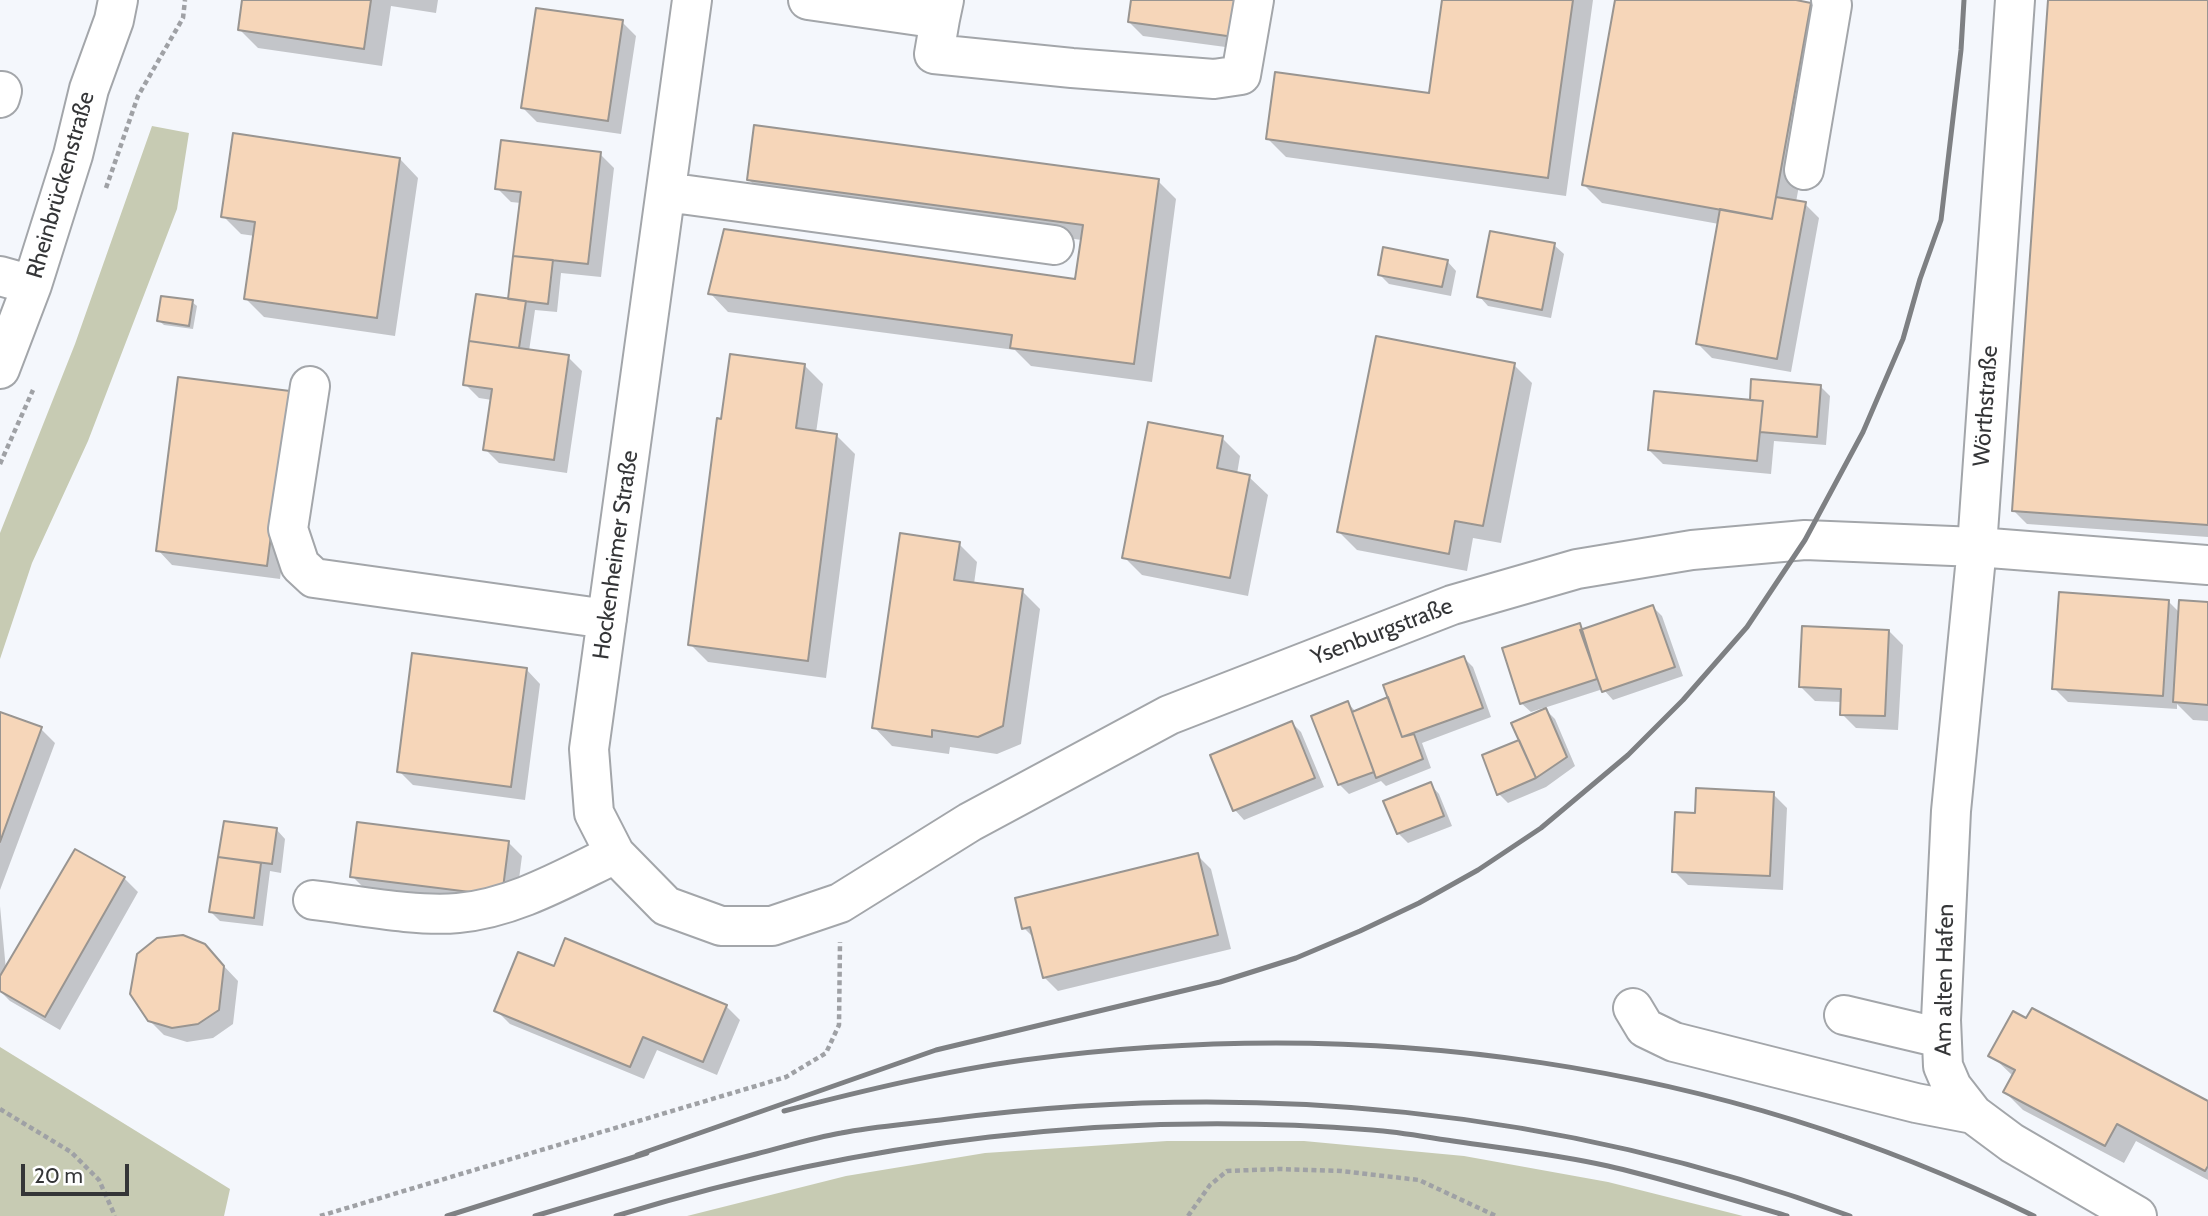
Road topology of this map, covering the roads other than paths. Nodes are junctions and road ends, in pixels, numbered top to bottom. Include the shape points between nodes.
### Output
1 (118, 0) edge
2 (692, 0) edge
3 (808, 0) edge
4 (1254, 0) edge
5 (1830, 0) edge
6 (2015, 0) edge
7 (942, 9) edge
8 (1804, 170) dead end
9 (666, 192) junction
10 (1054, 245) dead end
11 (16, 280) edge
12 (0, 369) edge
13 (310, 386) dead end
14 (1976, 547) junction
15 (2208, 565) edge
16 (607, 619) junction
17 (1951, 811) joint
18 (615, 855) junction
19 (313, 900) dead end
20 (840, 903) joint
21 (1633, 1008) dead end
22 (1844, 1015) dead end
23 (1941, 1038) junction
24 (1973, 1114) junction
25 (2137, 1216) edge

1 - 11 street, Rheinbrückenstraße via 89,89 74,155
2 - 9 street, Hockenheimer Straße
3 - 7 street
4 - 7 street via 1241,75 1214,79 934,54
5 - 8 street
6 - 14 street, Wörthstraße
9 - 10 street
9 - 16 street, Hockenheimer Straße
11 - 12 street, Rheinbrückenstraße
13 - 16 street via 288,529 300,565 314,579
14 - 15 street, Ysenburgstraße
14 - 17 street, Wörthstraße
14 - 20 street, Ysenburgstraße via 1805,540 1692,550 1577,569 1452,605 1168,715 970,822
16 - 18 street, Hockenheimer Straße via 589,749 594,813
17 - 23 street, Am alten Hafen
18 - 19 street via 503,904 458,913
18 - 20 street, Hockenheimer Straße via 666,906 721,926 772,926
21 - 24 street via 1645,1028 1674,1042
22 - 23 street
23 - 24 street, Am alten Hafen via 1943,1066
24 - 25 street, Am alten Hafen via 2012,1143

